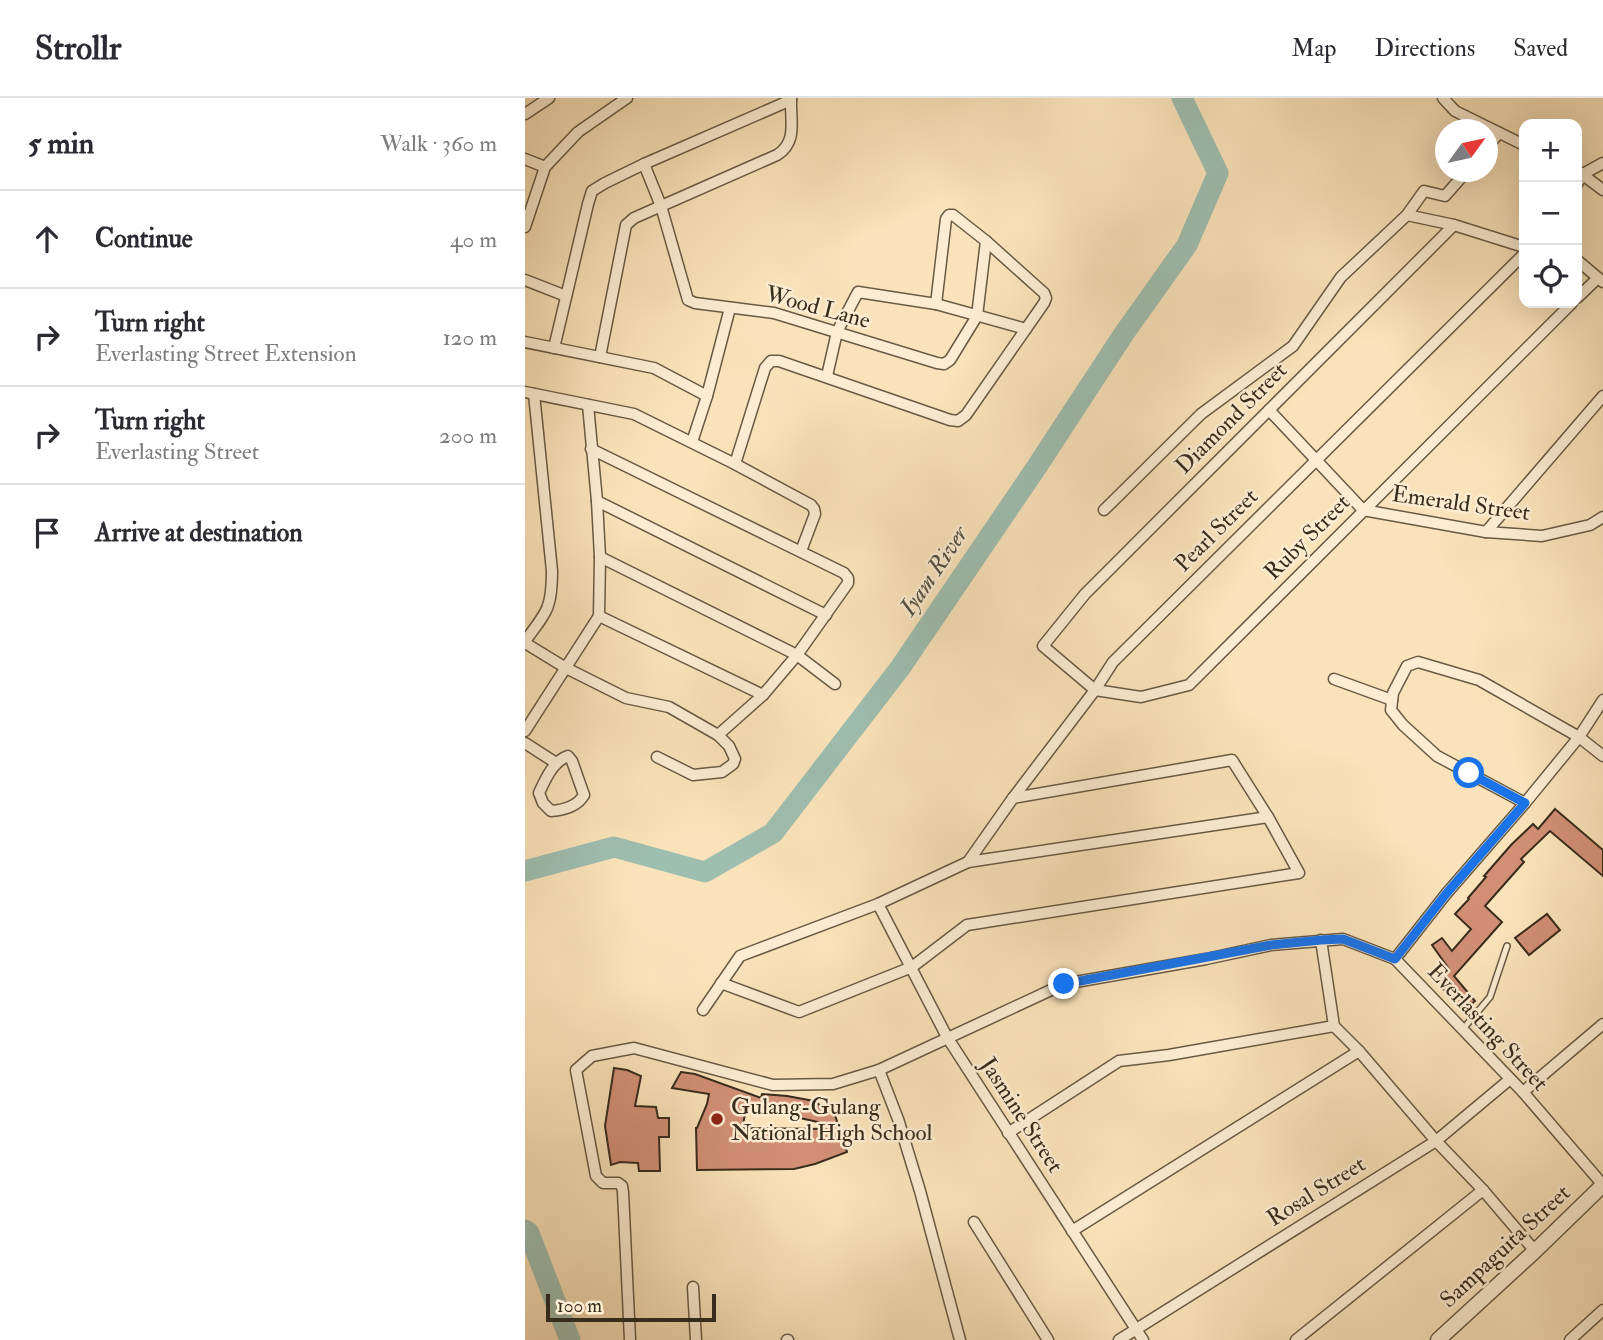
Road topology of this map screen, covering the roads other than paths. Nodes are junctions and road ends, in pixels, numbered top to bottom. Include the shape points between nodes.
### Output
1 (549, 98) edge
2 (627, 98) edge
3 (1443, 98) edge
4 (791, 99) edge
5 (538, 101) edge
6 (525, 114) edge
7 (1499, 133) joint
8 (1519, 143) edge
9 (525, 159) edge
10 (1603, 163) edge
11 (644, 164) junction
12 (545, 167) junction
13 (1582, 174) edge
14 (1582, 178) edge
15 (1457, 182) edge
16 (1603, 190) edge
17 (661, 206) junction
18 (1407, 215) junction
19 (1454, 225) junction
20 (525, 227) edge
21 (986, 241) junction
22 (1519, 245) edge
23 (1519, 259) edge
24 (1582, 264) edge
25 (525, 280) edge
26 (1600, 280) edge
27 (1582, 294) edge
28 (566, 296) junction
29 (936, 304) junction
30 (730, 308) junction
31 (1567, 308) edge
32 (977, 316) junction
33 (1026, 330) junction
34 (837, 332) junction
35 (525, 342) edge
36 (554, 348) junction
37 (600, 357) junction
38 (827, 376) junction
39 (529, 393) edge
40 (707, 396) junction
41 (1603, 396) edge
42 (588, 405) junction
43 (1269, 410) junction
44 (692, 442) junction
45 (591, 449) junction
46 (1315, 461) junction
47 (735, 464) junction
48 (597, 501) junction
49 (1104, 510) dead end
50 (1363, 510) junction
51 (1603, 517) edge
52 (1486, 532) junction
53 (801, 551) junction
54 (600, 557) junction
55 (599, 615) junction
56 (826, 615) junction
57 (525, 642) edge
58 (797, 655) junction
59 (566, 667) junction
60 (1334, 679) dead end
61 (835, 684) dead end
62 (1095, 690) junction
63 (763, 695) junction
64 (1392, 700) junction
65 (1603, 700) edge
66 (525, 731) edge
67 (718, 735) junction
68 (1579, 737) junction
69 (525, 743) edge
70 (1603, 756) edge
71 (657, 757) dead end
72 (556, 763) junction
73 (1013, 798) junction
74 (1525, 803) junction
75 (1268, 817) junction
76 (968, 862) junction
77 (879, 904) junction
78 (1321, 940) junction
79 (1507, 946) dead end
80 (1395, 959) junction
81 (912, 967) junction
82 (721, 983) junction
83 (703, 1010) dead end
84 (1603, 1024) edge
85 (1334, 1026) junction
86 (1463, 1029) junction
87 (947, 1037) junction
88 (1359, 1051) junction
89 (879, 1070) junction
90 (1509, 1080) junction
91 (1523, 1093) junction
92 (1008, 1133) junction
93 (1436, 1141) junction
94 (1603, 1185) edge
95 (1483, 1190) junction
96 (974, 1222) dead end
97 (1072, 1231) junction
98 (1535, 1251) junction
99 (693, 1287) dead end
100 (1603, 1310) edge
101 (1137, 1328) junction
102 (630, 1340) edge
103 (696, 1340) edge
104 (960, 1340) edge
105 (1048, 1340) edge
106 (1119, 1340) edge
107 (1143, 1340) edge
108 (1296, 1340) edge
109 (1439, 1340) edge
110 (1570, 1340) edge

1 - 5 street
2 - 12 street via 578,132
3 - 7 street via 1455,110
4 - 11 street
4 - 17 street via 791,140 785,150
5 - 6 street
7 - 8 street
9 - 12 street
10 - 13 street
11 - 17 street, Wood Lane
11 - 28 street via 592,191
12 - 20 street
14 - 16 street
15 - 18 street via 1445,196 1424,191
17 - 30 street, Wood Lane via 688,300
17 - 37 street via 626,225
18 - 19 street
18 - 49 street via 1341,277 1293,346 1201,414
19 - 22 street
19 - 43 street, Diamond Street
21 - 29 street via 949,215
21 - 32 street, Wood Lane
21 - 33 street via 1044,293 1044,303
23 - 46 street, Pearl Street
24 - 26 street
25 - 28 street
26 - 27 street
28 - 36 street
29 - 32 street
29 - 34 street via 858,292
30 - 34 street, Wood Lane via 774,313
30 - 40 street
31 - 50 street, Ruby Street
32 - 33 street
32 - 34 street, Wood Lane via 944,364
33 - 38 street via 958,421
34 - 38 street
35 - 36 street
36 - 37 street
37 - 40 street via 654,368
38 - 47 street via 771,361
39 - 42 street
39 - 57 street via 552,594 546,614
40 - 44 street
41 - 52 street
42 - 44 street via 635,414
42 - 45 street
43 - 46 street, Emerald Street
43 - 62 street, Diamond Street via 1084,594 1042,646
44 - 47 street
45 - 48 street
45 - 53 street
46 - 50 street, Emerald Street
46 - 62 street, Pearl Street via 1113,662
47 - 53 street via 811,505 815,514
48 - 54 street
48 - 56 street
50 - 52 street, Emerald Street
50 - 62 street, Ruby Street via 1189,685 1141,697
51 - 52 street, Emerald Street via 1590,525 1542,536
53 - 56 street via 848,578
54 - 55 street
54 - 58 street
55 - 59 street
55 - 63 street
56 - 58 street
57 - 59 street
58 - 61 street
58 - 63 street
59 - 66 street
59 - 67 street via 626,698 669,707
60 - 64 street
62 - 73 street, Pearl Street
63 - 67 street
64 - 68 street via 1408,666 1418,662 1479,680
64 - 74 street via 1391,710 1403,725 1437,756
65 - 68 street
67 - 71 street via 735,759 722,772 693,775
68 - 70 street
68 - 74 street
69 - 72 street
72 - 72 street via 539,793 551,811 564,810 584,795 568,756
73 - 75 street via 1233,760
73 - 76 street, Pearl Street
74 - 80 street
75 - 76 street
75 - 81 street via 1299,873 967,925
76 - 77 street
77 - 81 street, Jasmine Street
77 - 82 street via 740,956
78 - 80 street, Everlasting Street via 1343,939
78 - 85 street
78 - 87 street, Everlasting Street via 1271,945 1064,984
79 - 86 lane via 1490,997
80 - 86 street, Everlasting Street
81 - 82 street via 799,1012
81 - 87 street, Jasmine Street
82 - 83 street
84 - 91 street
85 - 88 street
85 - 92 street via 1119,1062
86 - 90 street, Everlasting Street
87 - 89 street, Everlasting Street
87 - 92 street, Jasmine Street
88 - 93 street
88 - 97 street
89 - 102 street, Everlasting Street via 833,1084 773,1085 634,1048 592,1056 576,1070 596,1176 603,1183 622,1186
89 - 104 street via 898,1119
90 - 91 street, Everlasting Street
90 - 93 street, Rosal Street
91 - 94 street, Everlasting Street
92 - 97 street, Jasmine Street
93 - 95 street
93 - 101 street, Rosal Street
94 - 98 street, Sampaguita Street
95 - 98 street
95 - 108 street
96 - 105 street
97 - 101 street, Jasmine Street
98 - 109 street, Sampaguita Street
99 - 103 street
100 - 110 street
101 - 106 street, Rosal Street
101 - 107 street, Jasmine Street

